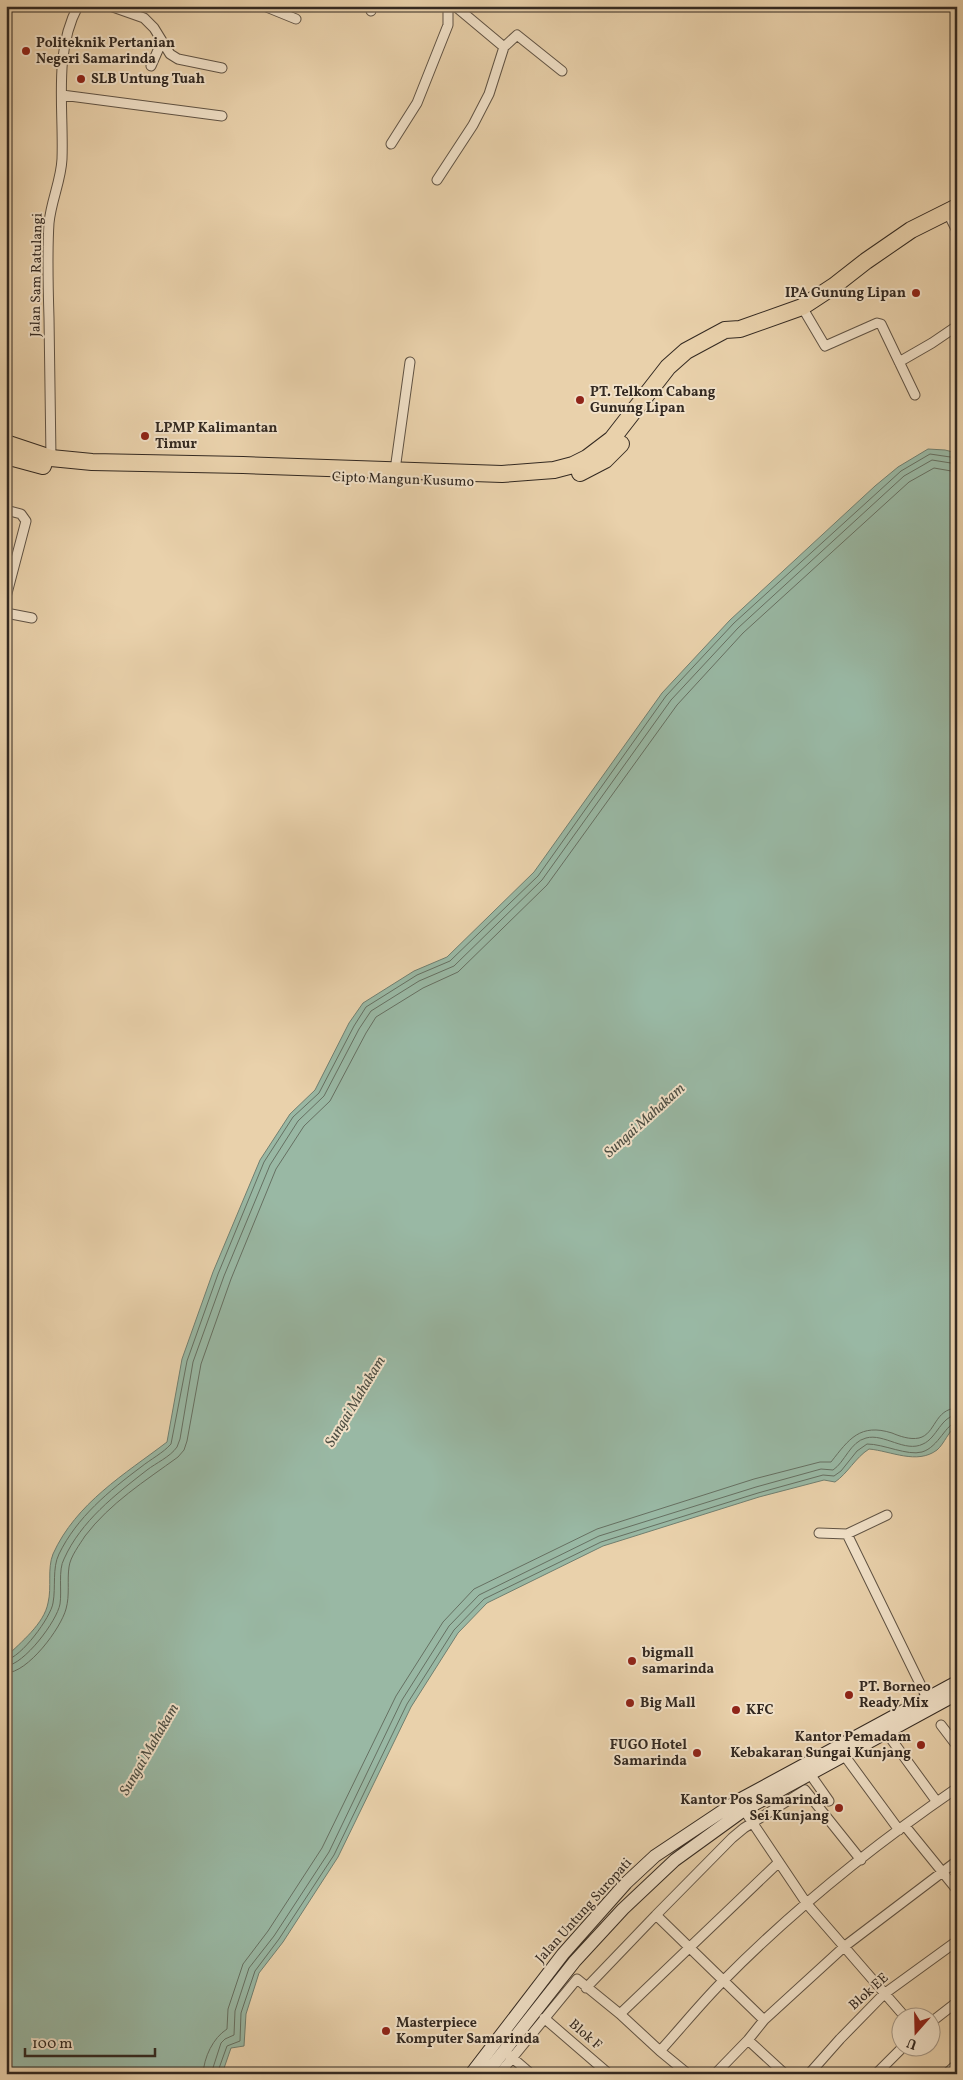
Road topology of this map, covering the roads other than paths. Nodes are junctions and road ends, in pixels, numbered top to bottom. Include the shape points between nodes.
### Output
1 (78, 6) edge
2 (110, 6) edge
3 (448, 6) edge
4 (455, 6) edge
5 (267, 7) edge
6 (296, 19) dead end
7 (162, 41) junction
8 (504, 47) junction
9 (151, 66) dead end
10 (222, 68) dead end
11 (562, 71) dead end
12 (62, 95) junction
13 (222, 116) dead end
14 (391, 144) dead end
15 (437, 180) dead end
16 (952, 209) edge
17 (957, 231) edge
18 (802, 307) junction
19 (957, 326) edge
20 (740, 329) junction
21 (410, 362) dead end
22 (898, 362) junction
23 (915, 395) dead end
24 (6, 443) edge
25 (6, 456) edge
26 (51, 458) junction
27 (395, 470) junction
28 (308, 472) junction
29 (6, 510) edge
30 (6, 597) edge
31 (6, 613) edge
32 (32, 618) dead end
33 (887, 1515) dead end
34 (819, 1533) dead end
35 (847, 1534) junction
36 (957, 1682) edge
37 (957, 1694) edge
38 (926, 1698) junction
39 (941, 1725) dead end
40 (886, 1732) junction
41 (957, 1746) edge
42 (844, 1755) junction
43 (810, 1774) junction
44 (957, 1788) edge
45 (829, 1801) dead end
46 (936, 1802) junction
47 (741, 1805) junction
48 (754, 1822) junction
49 (902, 1828) junction
50 (861, 1860) junction
51 (957, 1861) edge
52 (779, 1862) junction
53 (944, 1872) junction
54 (957, 1890) edge
55 (808, 1904) junction
56 (656, 1915) junction
57 (957, 1941) edge
58 (845, 1946) junction
59 (690, 1949) junction
60 (572, 1974) junction
61 (723, 1981) junction
62 (586, 1988) junction
63 (884, 1994) junction
64 (957, 2002) edge
65 (897, 2008) edge
66 (620, 2014) junction
67 (940, 2015) edge
68 (544, 2018) junction
69 (764, 2020) junction
70 (748, 2040) junction
71 (660, 2051) junction
72 (508, 2054) junction
73 (892, 2058) edge
74 (957, 2064) edge
75 (472, 2074) edge
76 (486, 2074) edge
77 (499, 2074) edge
78 (531, 2074) edge
79 (608, 2074) edge
80 (688, 2074) edge
81 (715, 2074) edge
82 (785, 2074) edge
83 (809, 2074) edge
84 (876, 2074) edge
85 (946, 2074) edge

1 - 12 street, Jalan Sam Ratulangi via 64,46
2 - 7 street via 144,18
3 - 14 street via 448,25 417,104
4 - 8 street
5 - 6 street
7 - 9 street
7 - 10 street via 170,54 178,59
8 - 11 street via 517,35
8 - 15 street via 482,108
12 - 13 street
12 - 26 street, Jalan Sam Ratulangi via 62,161 49,222
16 - 17 street
16 - 18 highway, Cipto Mangun Kusumo via 910,230
18 - 20 highway, Cipto Mangun Kusumo
18 - 22 street via 825,346 881,324
19 - 22 street
20 - 27 highway, Cipto Mangun Kusumo via 725,330 677,358 612,439 572,465 554,470 502,474
20 - 28 highway, Cipto Mangun Kusumo via 732,338 683,365 620,446 605,460 556,481 506,484
21 - 27 street
22 - 23 street
24 - 26 highway, Cipto Mangun Kusumo
25 - 28 highway, Cipto Mangun Kusumo via 73,472
26 - 28 highway, Cipto Mangun Kusumo
27 - 28 highway, Cipto Mangun Kusumo
29 - 30 street via 21,514 26,521
31 - 32 street
33 - 35 street
34 - 35 street
35 - 38 street
36 - 38 main road, Jalan Untung Suropati
37 - 40 main road, Jalan Untung Suropati
38 - 47 main road, Jalan Untung Suropati
39 - 41 street
40 - 42 main road, Jalan Untung Suropati
40 - 46 street
42 - 43 main road, Jalan Untung Suropati
42 - 49 street
43 - 45 street
43 - 47 main road, Jalan Untung Suropati
44 - 46 street
46 - 49 street
47 - 48 street
47 - 60 main road, Jalan Untung Suropati via 675,1860 623,1910
47 - 75 main road, Jalan Untung Suropati via 656,1856 626,1883 563,1954
48 - 50 street via 805,1790
48 - 52 street
48 - 56 street via 732,1838
49 - 50 street
49 - 53 street
50 - 55 street
51 - 53 street
52 - 55 street
52 - 59 street
53 - 54 street
53 - 58 street
55 - 58 street
55 - 61 street
56 - 59 street
56 - 62 street
57 - 63 street, Blok EE
58 - 63 street
58 - 69 street
59 - 61 street
59 - 66 street
60 - 62 street
60 - 68 street
60 - 72 main road, Jalan Untung Suropati
61 - 69 street
61 - 71 street
62 - 66 street
63 - 65 street
63 - 83 street, Blok EE
64 - 67 street
66 - 71 street
68 - 72 street
68 - 79 street, Blok F
69 - 70 street
70 - 81 street
70 - 82 street
71 - 80 street
72 - 76 main road, Jalan Untung Suropati
72 - 77 street
72 - 78 street
73 - 84 street
74 - 85 street

